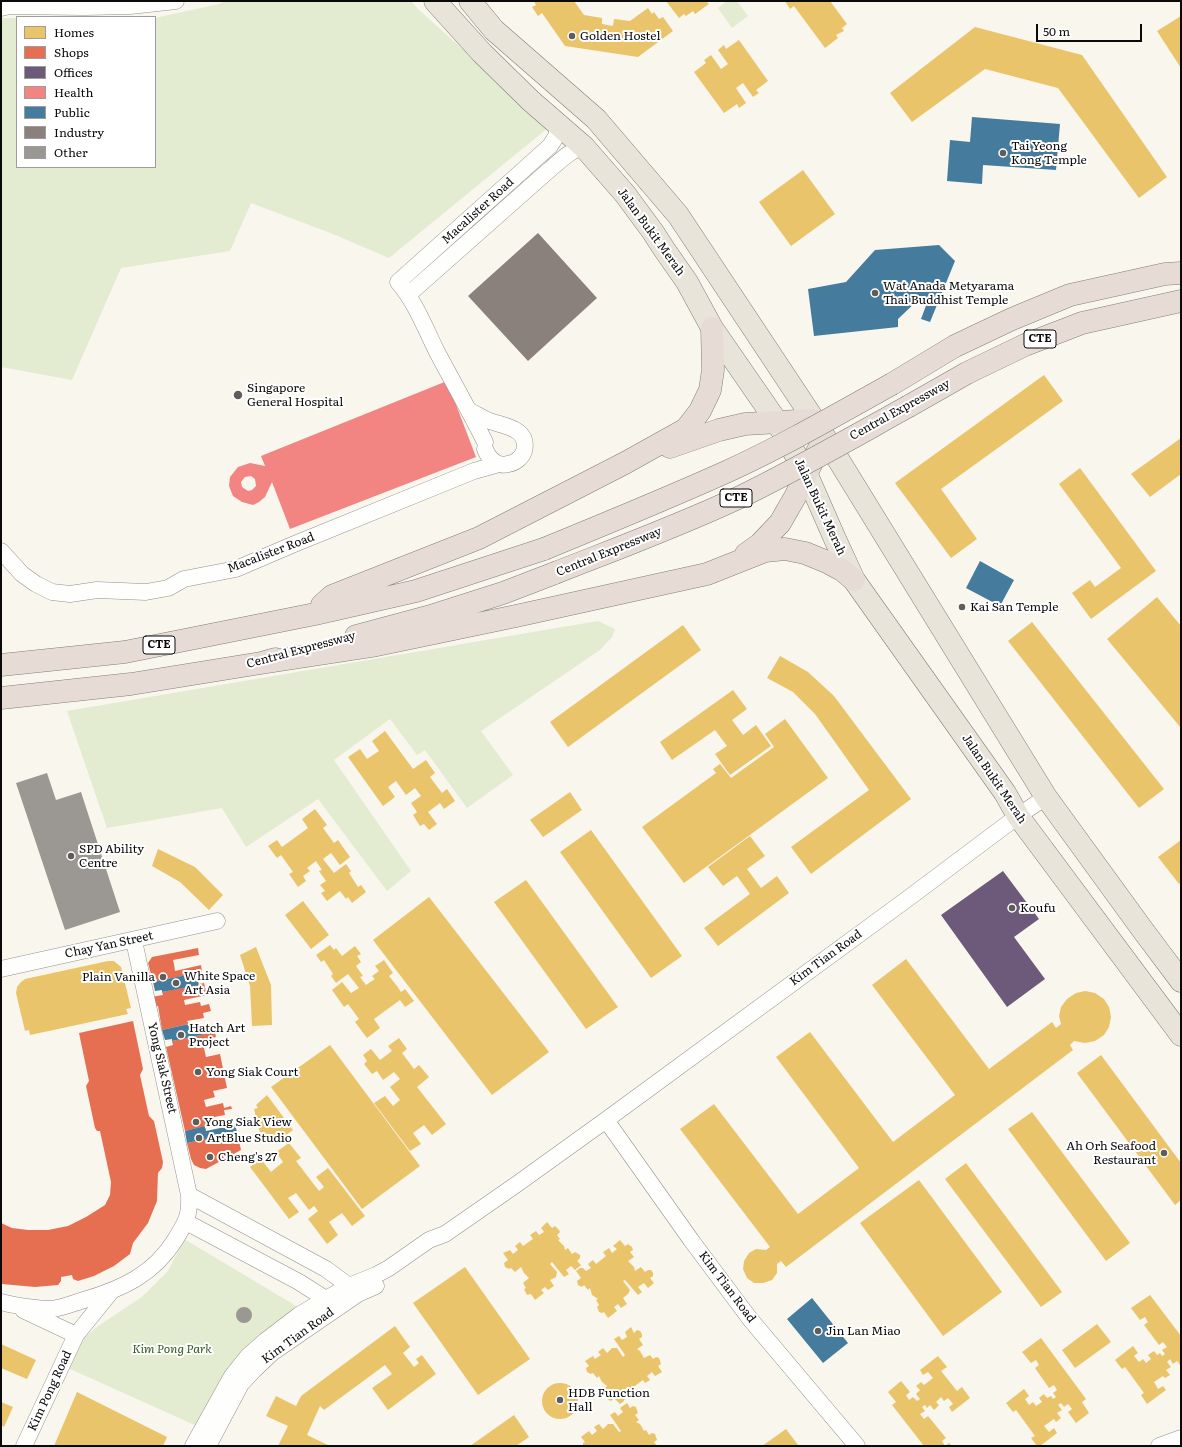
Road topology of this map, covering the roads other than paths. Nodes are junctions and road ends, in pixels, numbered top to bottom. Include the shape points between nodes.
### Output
1 (176, 1) edge
2 (435, 1) edge
3 (470, 1) edge
4 (1, 8) edge
5 (557, 123) junction
6 (584, 147) junction
7 (1181, 273) edge
8 (409, 294) junction
9 (1181, 301) edge
10 (712, 328) junction
11 (470, 411) junction
12 (777, 422) junction
13 (504, 426) junction
14 (819, 429) junction
15 (485, 446) junction
16 (625, 463) junction
17 (499, 464) junction
18 (474, 471) junction
19 (806, 473) junction
20 (1, 551) edge
21 (735, 562) junction
22 (854, 580) junction
23 (315, 614) junction
24 (261, 663) junction
25 (1, 664) edge
26 (1, 698) edge
27 (1046, 797) junction
28 (1018, 816) junction
29 (217, 921) dead end
30 (134, 941) junction
31 (1, 969) edge
32 (1181, 980) edge
33 (1181, 1035) edge
34 (606, 1120) junction
35 (189, 1194) junction
36 (186, 1222) junction
37 (299, 1282) junction
38 (353, 1290) junction
39 (110, 1293) junction
40 (332, 1303) junction
41 (6, 1304) edge
42 (300, 1315) junction
43 (76, 1335) junction
44 (1181, 1438) edge
45 (24, 1446) edge
46 (193, 1446) edge
47 (208, 1446) edge
48 (857, 1446) edge
49 (1159, 1446) edge

1 - 4 street via 130,6
2 - 5 main road, Jalan Bukit Merah via 482,53
3 - 14 main road via 494,30 596,119 678,214
5 - 6 main road, Jalan Bukit Merah
5 - 8 street, Macalister Road via 557,136 550,146 398,282
6 - 8 street, Macalister Road via 572,152 548,171
6 - 10 main road, Jalan Bukit Merah via 625,194 653,232 687,282
7 - 23 highway, CTE, bridge via 1165,274 1070,295 1012,319 955,346 892,384 727,471 544,549 416,590
8 - 11 street, Macalister Road
9 - 24 highway, Central Expressway / CTE, bridge via 1082,323 1025,345 967,373 738,498 647,537 503,593
10 - 12 main road, Jalan Bukit Merah
10 - 16 highway via 713,370 710,390 700,411 686,428
11 - 13 street, Macalister Road
11 - 15 street, Macalister Road
12 - 14 highway
12 - 16 highway via 745,424 719,430
12 - 19 main road, Jalan Bukit Merah
13 - 15 street via 497,427 487,436
13 - 17 street, Macalister Road via 514,428 520,433 524,445 523,452 513,464
14 - 19 highway
14 - 27 main road
15 - 17 street, Macalister Road via 488,456
15 - 18 street via 482,460
16 - 23 highway via 479,538 332,596
17 - 18 street, Macalister Road
18 - 20 street, Macalister Road via 236,569 184,579 168,588 146,592 52,592 22,574
19 - 21 highway via 780,524 760,544
19 - 22 main road, Jalan Bukit Merah
21 - 22 highway via 765,551 785,549 805,553 827,562
21 - 24 highway via 707,574 516,616 372,646
22 - 28 main road, Jalan Bukit Merah
23 - 25 highway, CTE via 125,652
24 - 26 highway, Central Expressway / CTE via 131,684
27 - 28 street, Kim Tian Road
27 - 32 main road
28 - 33 main road, Jalan Bukit Merah
28 - 34 street, Kim Tian Road
29 - 30 street, Chay Yan Street
30 - 31 street, Chay Yan Street
30 - 35 street, Yong Siak Street
34 - 38 street, Kim Tian Road via 445,1234 435,1248 382,1283
34 - 48 street, Kim Tian Road via 750,1319
35 - 36 street, Yong Siak Street via 190,1207
35 - 38 street via 326,1269
36 - 37 street, Kim Tian Road
36 - 39 street via 167,1253 142,1276
37 - 40 street, Kim Tian Road
37 - 42 street via 304,1301
38 - 40 street, Kim Tian Road
39 - 41 street via 53,1309
39 - 43 street, Kim Pong Road
40 - 42 street, Kim Tian Road
40 - 47 street, Kim Tian Road via 254,1370 242,1384
41 - 43 street, Kim Pong Road
42 - 46 street, Kim Tian Road via 254,1351 232,1376
43 - 45 street, Kim Pong Road
44 - 49 street

